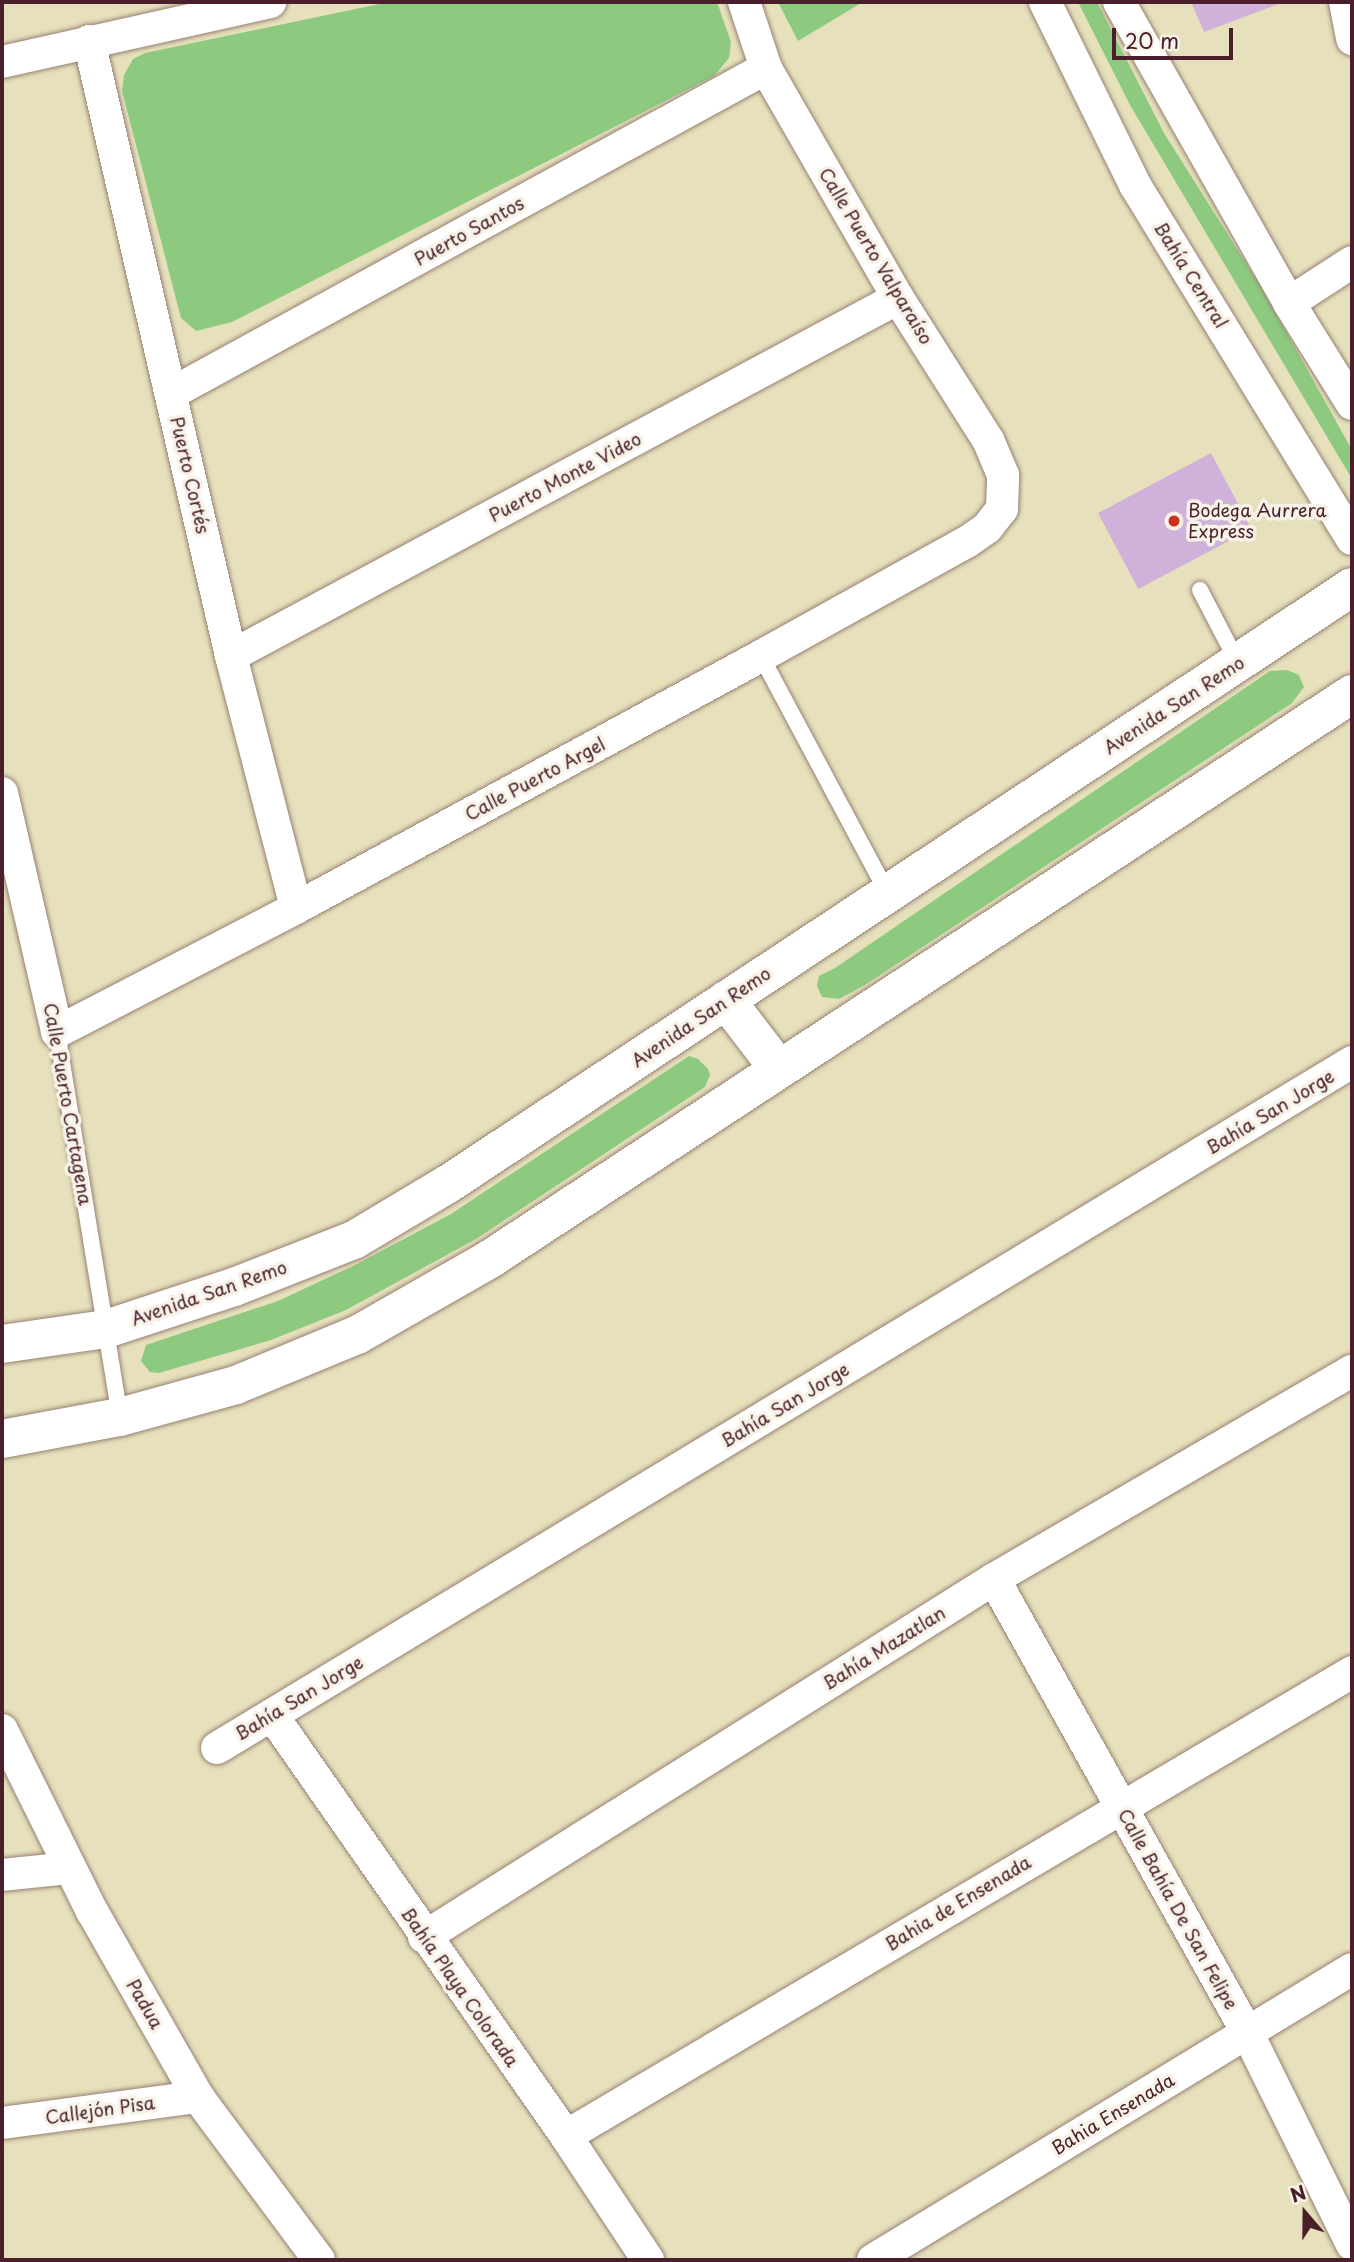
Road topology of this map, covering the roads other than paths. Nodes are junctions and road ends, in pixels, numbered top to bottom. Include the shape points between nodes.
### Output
1 (270, 2) edge
2 (744, 2) edge
3 (1045, 2) edge
4 (1119, 2) edge
5 (1345, 2) edge
6 (1352, 40) edge
7 (89, 41) junction
8 (2, 62) edge
9 (766, 68) junction
10 (1352, 262) edge
11 (898, 298) junction
12 (1289, 303) junction
13 (172, 393) junction
14 (1352, 404) edge
15 (1002, 509) joint
16 (1352, 538) edge
17 (1352, 587) edge
18 (1200, 590) dead end
19 (231, 656) junction
20 (761, 656) junction
21 (1238, 663) junction
22 (1352, 694) edge
23 (2, 793) edge
24 (888, 894) junction
25 (296, 908) junction
26 (726, 1000) junction
27 (57, 1032) junction
28 (1352, 1062) edge
29 (778, 1068) junction
30 (106, 1329) junction
31 (2, 1344) edge
32 (1352, 1371) edge
33 (120, 1417) junction
34 (2, 1439) edge
35 (994, 1579) junction
36 (1352, 1672) edge
37 (271, 1715) junction
38 (2, 1730) edge
39 (217, 1748) dead end
40 (1120, 1807) junction
41 (70, 1868) junction
42 (2, 1875) edge
43 (424, 1937) junction
44 (1352, 1969) edge
45 (1247, 2032) junction
46 (198, 2097) junction
47 (2, 2123) edge
48 (566, 2136) junction
49 (1352, 2244) edge
50 (319, 2260) edge
51 (648, 2260) edge
52 (873, 2260) edge

1 - 7 street
2 - 9 street, Calle Puerto Valparaíso
3 - 16 street, Bahía Central via 1135,185
4 - 12 street
5 - 6 street
7 - 8 street
7 - 13 street, Puerto Cortés
9 - 11 street, Calle Puerto Valparaíso
9 - 13 street, Puerto Santos
10 - 12 street
11 - 15 street, Calle Puerto Valparaíso via 988,439 1003,475
11 - 19 street, Puerto Monte Video
12 - 14 street
13 - 19 street, Puerto Cortés
15 - 20 street, Calle Puerto Argel via 987,528 967,542
17 - 21 street, Avenida San Remo
18 - 21 lane
19 - 25 street, Puerto Cortés
20 - 24 lane
20 - 25 street, Calle Puerto Argel
21 - 24 street, Avenida San Remo
22 - 29 street
23 - 27 street, Calle Puerto Cartagena
24 - 26 street, Avenida San Remo
25 - 27 street, Calle Puerto Argel
26 - 29 street
26 - 30 street, Avenida San Remo via 448,1185 354,1240 234,1287
27 - 30 lane, Calle Puerto Cartagena
28 - 37 street, Bahía San Jorge
29 - 33 street via 490,1259 357,1335 236,1385
30 - 31 street, Avenida San Remo
30 - 33 lane, Calle Puerto Cartagena
32 - 35 street, Bahía Mazatlan
33 - 34 street
35 - 40 street, Calle Bahía De San Felipe
35 - 43 street, Bahía Mazatlan
36 - 40 street, Bahia de Ensenada
37 - 39 street, Bahía San Jorge
37 - 43 street, Bahía Playa Colorada
38 - 41 street, Padua
40 - 45 street, Calle Bahía De San Felipe
40 - 48 street, Bahia de Ensenada
41 - 42 street
41 - 46 street, Padua
43 - 48 street, Bahía Playa Colorada
44 - 45 street, Bahia Ensenada
45 - 49 street, Calle Bahía De San Felipe
45 - 52 street, Bahia Ensenada
46 - 47 street, Callejón Pisa
46 - 50 street, Padua
48 - 51 street, Bahía Playa Colorada

